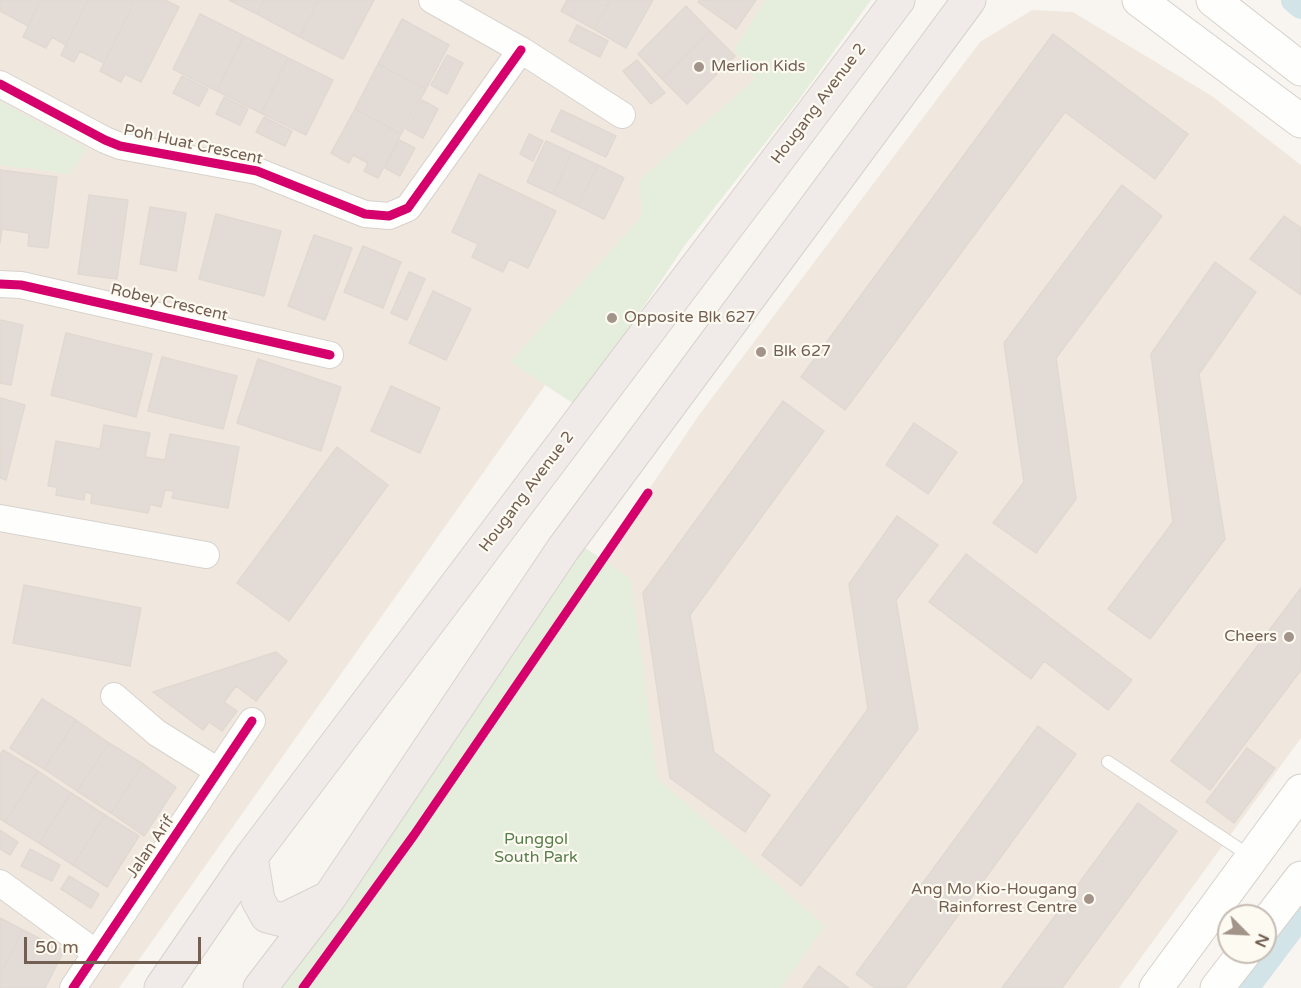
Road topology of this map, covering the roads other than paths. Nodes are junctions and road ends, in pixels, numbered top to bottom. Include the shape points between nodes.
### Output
1 (432, 0) edge
2 (898, 0) edge
3 (969, 0) edge
4 (996, 0) edge
5 (1139, 0) edge
6 (1213, 0) edge
7 (944, 34) junction
8 (521, 50) junction
9 (1301, 69) edge
10 (0, 84) edge
11 (622, 115) dead end
12 (1301, 122) edge
13 (0, 284) edge
14 (330, 355) dead end
15 (0, 518) edge
16 (206, 555) dead end
17 (114, 696) dead end
18 (252, 722) dead end
19 (1108, 762) dead end
20 (218, 771) junction
21 (1301, 791) edge
22 (251, 857) junction
23 (1251, 857) junction
24 (1301, 878) edge
25 (0, 883) edge
26 (329, 898) junction
27 (1277, 910) edge
28 (1201, 927) junction
29 (1217, 937) edge
30 (96, 953) junction
31 (1232, 964) edge
32 (73, 988) edge
33 (161, 988) edge
34 (260, 988) edge
35 (1156, 988) edge
36 (1217, 988) edge

1 - 8 street
2 - 22 highway, Hougang Avenue 2
3 - 7 highway
4 - 7 highway
5 - 12 main road
6 - 9 main road
7 - 26 highway via 563,549
8 - 10 street, Poh Huat Crescent via 408,208 388,216 365,214 256,171 120,146
8 - 11 street
13 - 14 street, Robey Crescent via 21,285
15 - 16 street
17 - 20 street via 157,733
18 - 20 street, Jalan Arif
19 - 23 lane
20 - 30 street, Jalan Arif
21 - 23 main road
22 - 26 highway via 258,900 267,916 283,920
22 - 33 highway, Hougang Avenue 2
23 - 28 main road
24 - 27 main road
25 - 30 street
26 - 34 highway
28 - 29 main road
28 - 35 main road
30 - 32 street, Jalan Arif
31 - 36 main road

